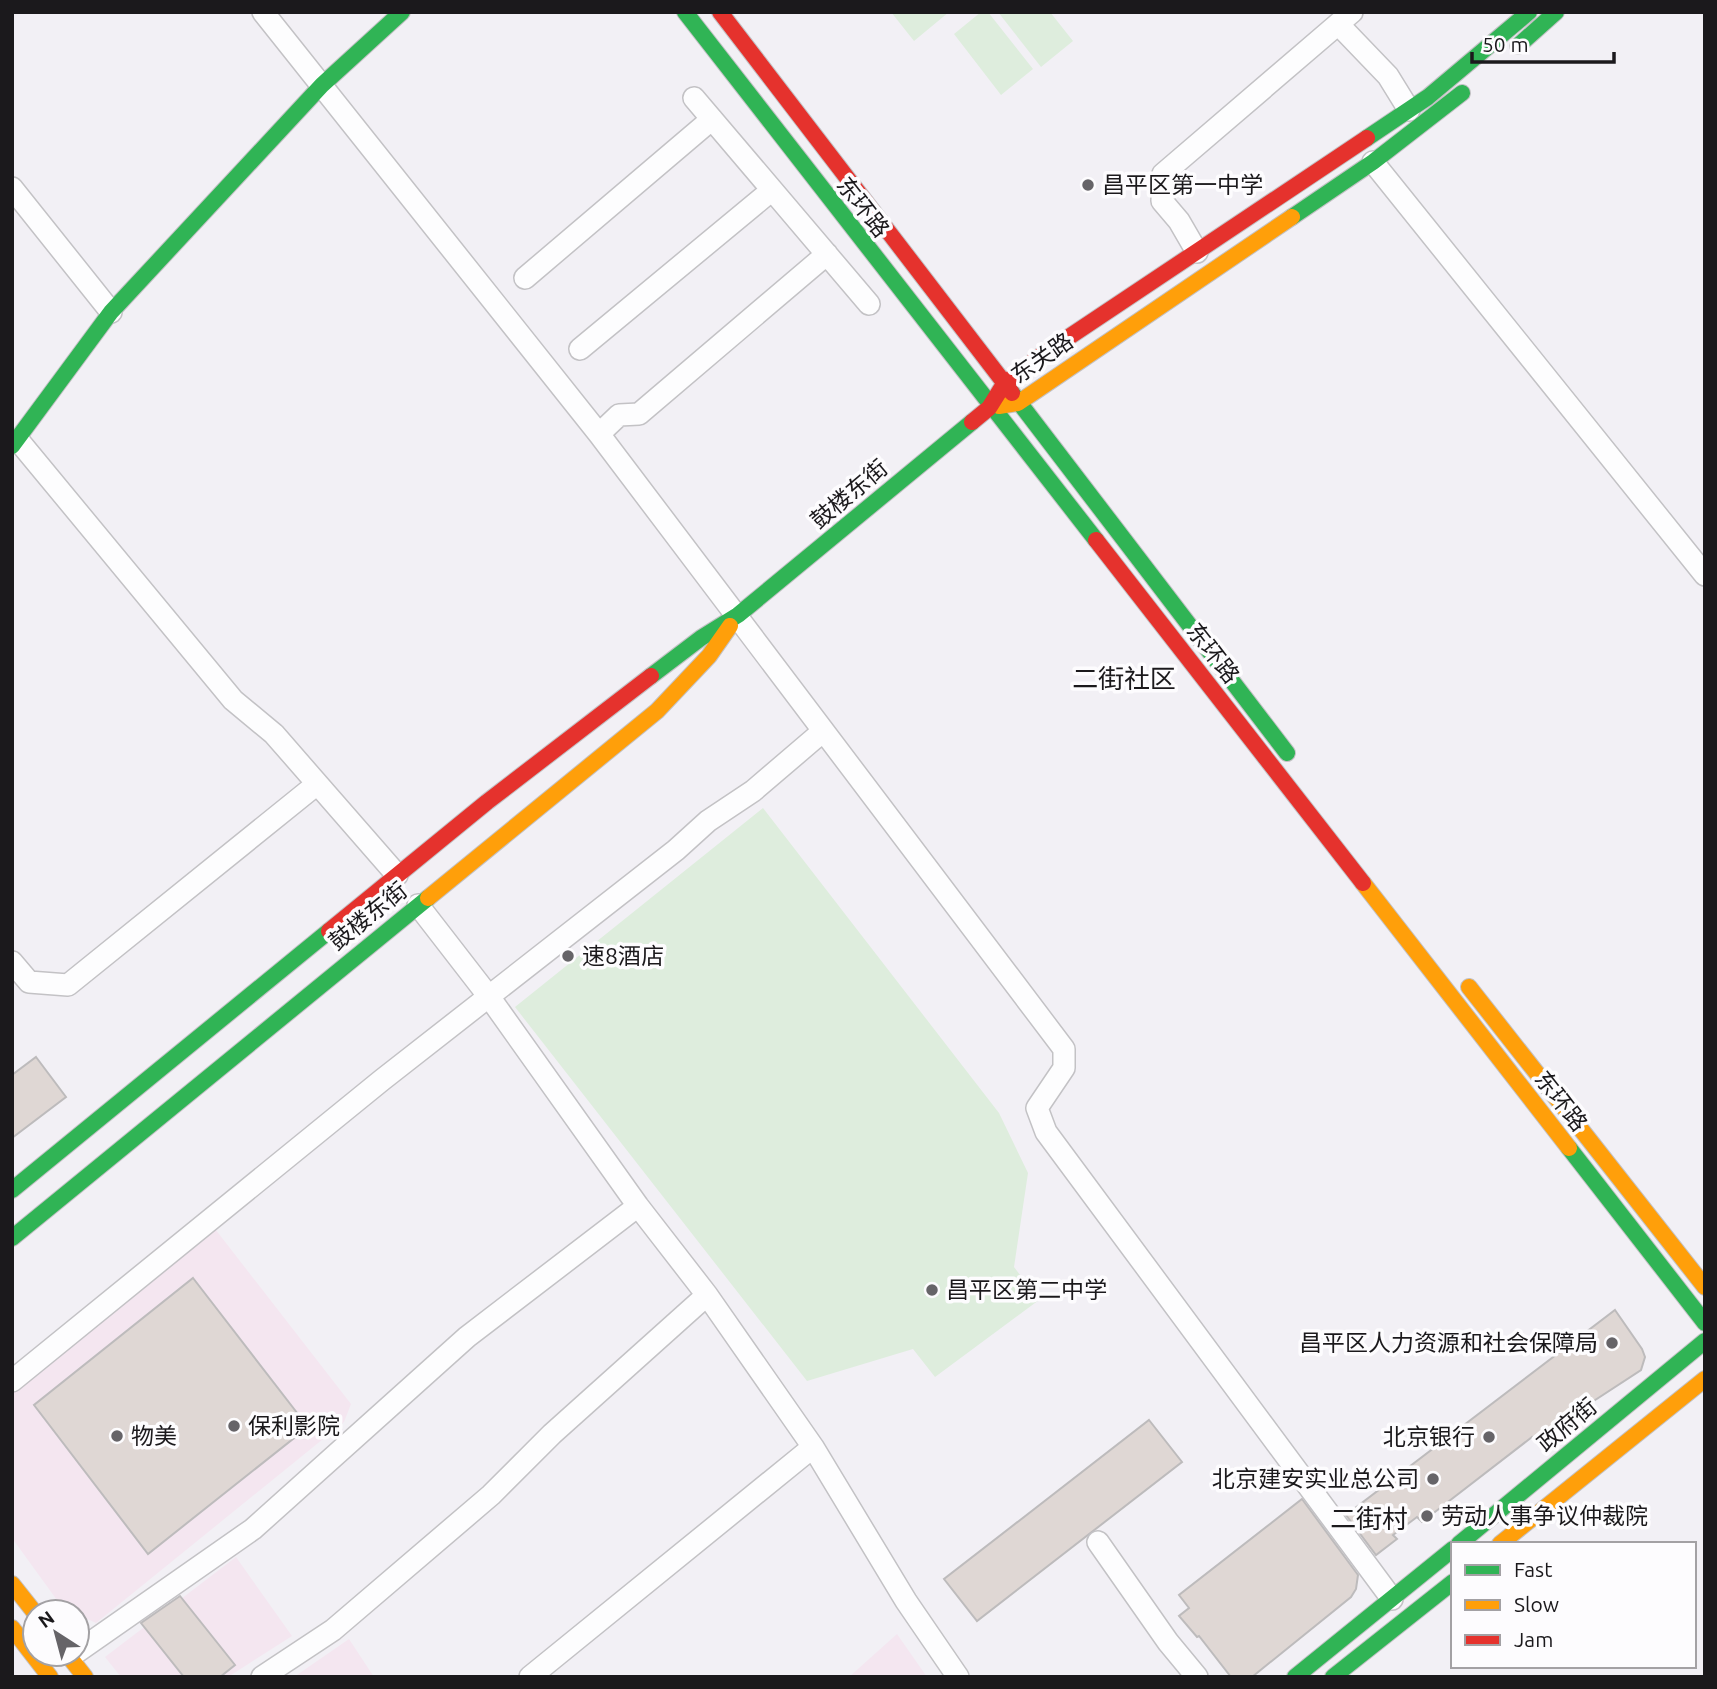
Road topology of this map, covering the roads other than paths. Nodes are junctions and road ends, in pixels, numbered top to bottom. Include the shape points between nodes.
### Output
1 (263, 12) edge
2 (402, 12) edge
3 (685, 12) edge
4 (720, 12) edge
5 (1529, 12) edge
6 (1556, 12) edge
7 (1345, 19) edge
8 (1504, 58) dead end
9 (1473, 84) dead end
10 (322, 85) junction
11 (694, 98) dead end
12 (1409, 110) junction
13 (712, 120) junction
14 (1373, 162) junction
15 (12, 188) edge
16 (772, 190) junction
17 (1197, 252) junction
18 (827, 254) junction
19 (524, 278) dead end
20 (869, 304) dead end
21 (111, 312) junction
22 (580, 349) dead end
23 (1004, 384) junction
24 (1018, 403) junction
25 (989, 408) junction
26 (599, 434) junction
27 (15, 443) edge
28 (1705, 575) edge
29 (738, 615) junction
30 (822, 732) junction
31 (1295, 763) dead end
32 (317, 784) junction
33 (397, 875) junction
34 (418, 905) junction
35 (12, 962) edge
36 (1457, 972) dead end
37 (490, 998) junction
38 (12, 1190) edge
39 (638, 1206) junction
40 (12, 1238) edge
41 (1705, 1287) edge
42 (707, 1294) junction
43 (1705, 1323) edge
44 (1705, 1341) edge
45 (1705, 1379) edge
46 (12, 1381) edge
47 (813, 1447) junction
48 (1098, 1542) dead end
49 (1461, 1542) edge
50 (1502, 1542) edge
51 (1451, 1551) edge
52 (1451, 1584) edge
53 (1392, 1599) junction
54 (12, 1628) edge
55 (91, 1641) edge
56 (50, 1677) edge
57 (262, 1677) edge
58 (530, 1677) edge
59 (958, 1677) edge
60 (1197, 1677) edge
61 (1295, 1677) edge
62 (1333, 1677) edge

1 - 10 street
2 - 10 street
3 - 25 street, 东环路
4 - 23 street, 东环路
5 - 12 street, 东关路
6 - 8 street
7 - 12 street
7 - 17 street via 1163,174 1162,201
9 - 14 street, 东关路
10 - 21 street
10 - 26 street
11 - 13 street
12 - 17 street, 东关路
13 - 16 street
13 - 19 street
14 - 24 street, 东关路
14 - 28 street
15 - 21 street
16 - 18 street
16 - 22 street
17 - 23 street, 东关路
18 - 20 street
18 - 26 street via 639,414 620,415
21 - 27 street
23 - 24 street, 东环路
23 - 25 street, 东关路
24 - 25 street, 东关路
24 - 31 street, 东环路
25 - 29 street, 鼓楼东街
25 - 43 street, 东环路
26 - 29 street
27 - 32 street via 233,700 274,734
29 - 30 street via 817,719
29 - 33 street, 鼓楼东街 via 635,688
29 - 34 street, 鼓楼东街 via 709,656 657,711
30 - 37 street
30 - 53 street via 1064,1049 1064,1068 1037,1108 1046,1132
32 - 33 street
32 - 35 street via 68,985 29,982
33 - 38 street, 鼓楼东街
34 - 37 street
34 - 40 street, 鼓楼东街
36 - 41 street, 东环路
37 - 39 street
37 - 46 street via 382,1080
39 - 42 street
39 - 55 street via 467,1337 253,1529
42 - 47 street
42 - 57 street via 491,1495 333,1630
44 - 49 street, 政府街
45 - 50 street
47 - 58 street
47 - 59 street
48 - 60 street
51 - 53 street
52 - 62 street
53 - 61 street
54 - 56 street

